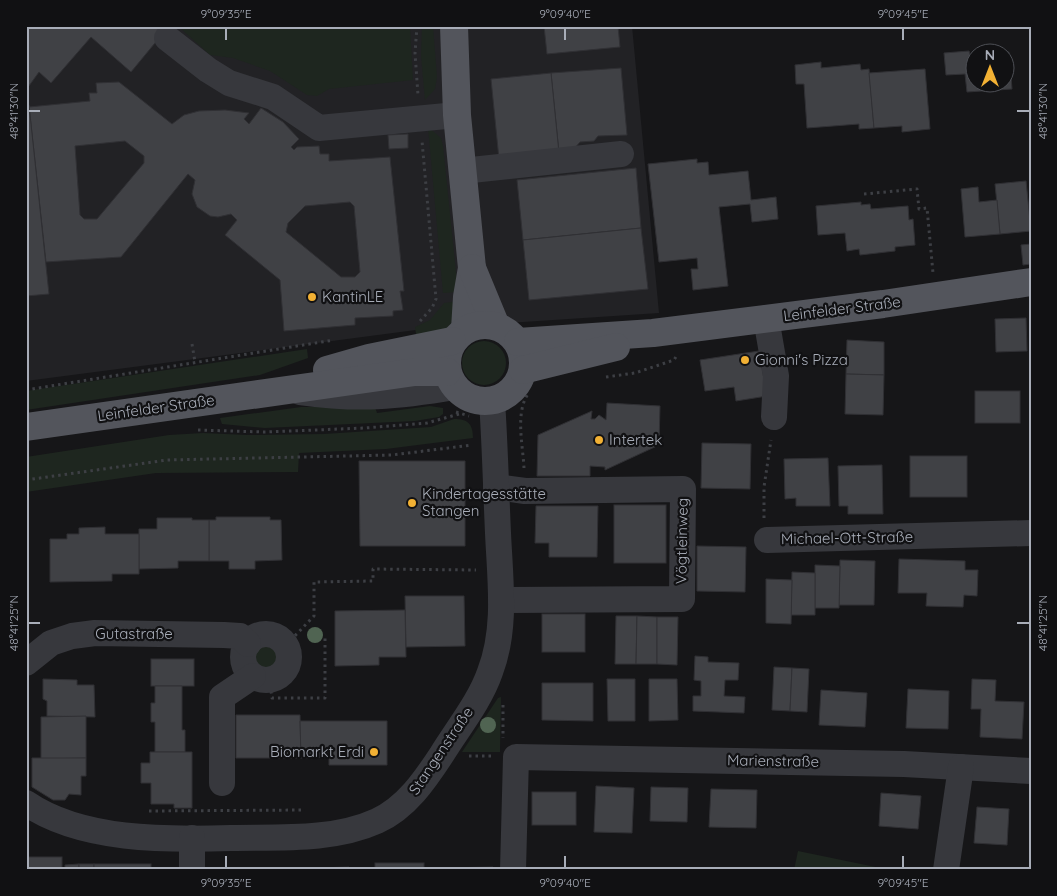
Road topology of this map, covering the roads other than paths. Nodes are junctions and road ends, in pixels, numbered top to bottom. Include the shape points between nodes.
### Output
1 (444, 26) edge
2 (454, 26) edge
3 (167, 38) dead end
4 (457, 115) junction
5 (621, 154) dead end
6 (462, 171) junction
7 (472, 268) junction
8 (1031, 282) edge
9 (766, 318) junction
10 (496, 326) junction
11 (653, 333) junction
12 (459, 335) junction
13 (518, 342) junction
14 (450, 380) junction
15 (526, 381) junction
16 (286, 390) junction
17 (492, 401) junction
18 (774, 417) road end
19 (26, 427) edge
20 (496, 487) junction
21 (1031, 533) edge
22 (767, 540) road end
23 (500, 600) junction
24 (248, 644) junction
25 (26, 663) edge
26 (261, 678) junction
27 (960, 767) junction
28 (1031, 771) edge
29 (222, 783) dead end
30 (26, 804) edge
31 (192, 838) junction
32 (192, 870) edge
33 (513, 870) edge
34 (946, 870) edge

1 - 4 main road via 446,58
2 - 4 main road
3 - 4 street via 229,83 273,97 319,128
4 - 6 main road
5 - 6 street
6 - 7 main road
7 - 10 main road
7 - 12 main road
8 - 9 main road, Leinfelder Straße
9 - 11 main road, Leinfelder Straße
9 - 18 street via 776,376
10 - 12 main road, Leinfelder Straße via 480,325
10 - 13 main road
11 - 13 main road, Leinfelder Straße
11 - 15 main road, Leinfelder Straße
12 - 14 main road via 446,356
12 - 16 main road, Leinfelder Straße via 327,370
13 - 15 main road
14 - 16 main road, Leinfelder Straße via 415,372
14 - 17 main road via 465,396 478,401
15 - 17 main road via 503,398
16 - 19 main road, Leinfelder Straße
17 - 20 street, Stangenstraße
20 - 23 street, Stangenstraße
20 - 23 street, Vögtleinweg via 525,491 683,489 682,599
21 - 22 street, Michael-Ott-Straße
23 - 31 street, Stangenstraße via 500,630 490,673 439,758 401,807 370,824 348,831 317,835
24 - 25 street, Gutastraße via 240,636 95,633 51,643
24 - 26 street via 244,664
24 - 26 street via 260,635 268,635 281,640 289,652 287,667 277,678
26 - 29 street via 222,697
27 - 28 street, Marienstraße
27 - 33 street, Marienstraße via 510,756
27 - 34 street
30 - 31 street, Stangenstraße via 78,827 130,835
31 - 32 street

